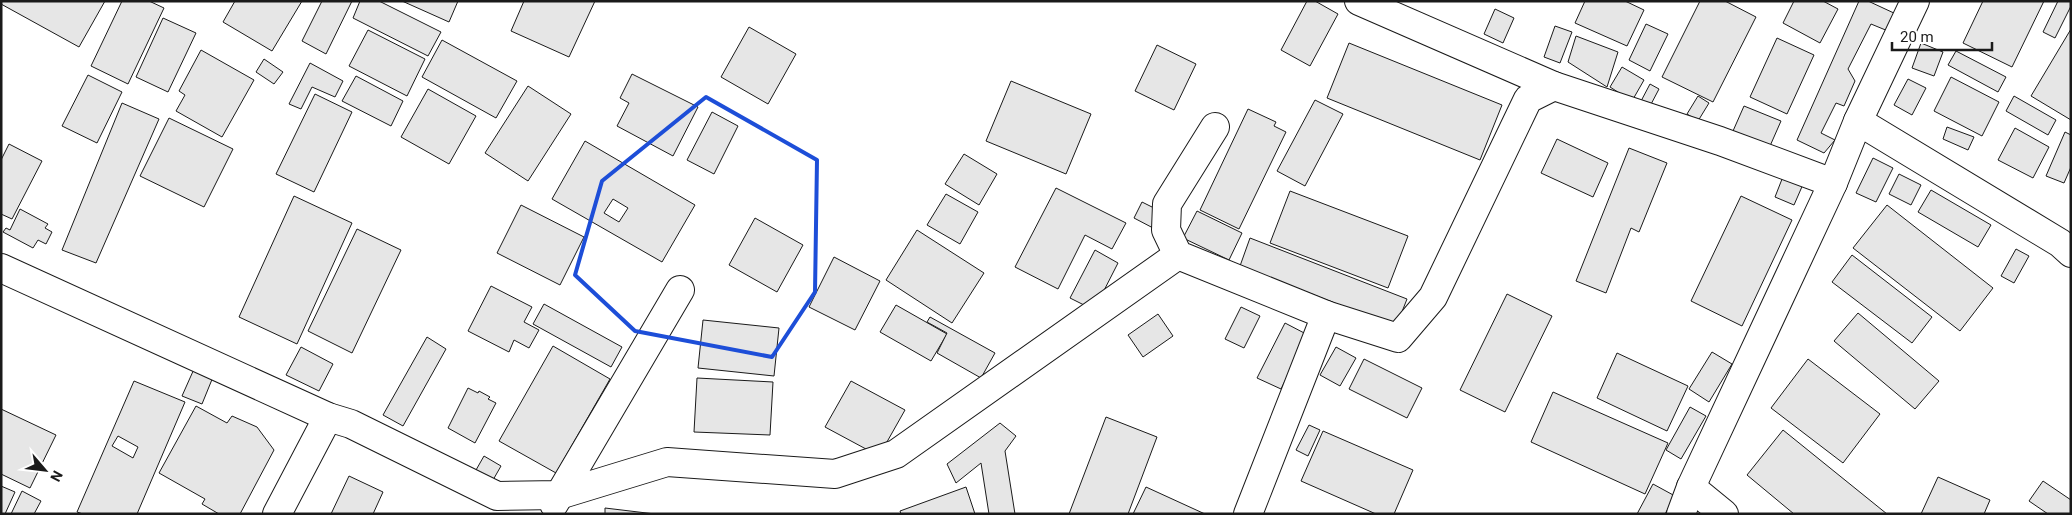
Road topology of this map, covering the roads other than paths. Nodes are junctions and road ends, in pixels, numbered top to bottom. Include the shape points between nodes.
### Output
1 (1359, 1) edge
2 (1914, 1) edge
3 (1554, 86) junction
4 (1858, 121) junction
5 (1215, 127) dead end
6 (1833, 183) junction
7 (2071, 253) edge
8 (1178, 255) junction
9 (1, 268) edge
10 (680, 290) dead end
11 (1326, 315) junction
12 (328, 417) junction
13 (1691, 487) junction
14 (554, 504) edge
15 (277, 514) edge
16 (1248, 514) edge
17 (1681, 514) edge
18 (1724, 514) edge

1 - 3 street
2 - 4 street
3 - 6 street via 1720,141
3 - 11 street via 1528,99 1433,297 1398,338
4 - 6 street
4 - 7 street via 2060,243
5 - 8 street via 1167,204 1166,230
6 - 13 street
8 - 11 street
8 - 14 street via 896,454 835,474 667,462
9 - 12 street
10 - 14 street
11 - 16 street
12 - 14 street via 350,424 497,496
12 - 15 street
13 - 17 street
13 - 18 street

